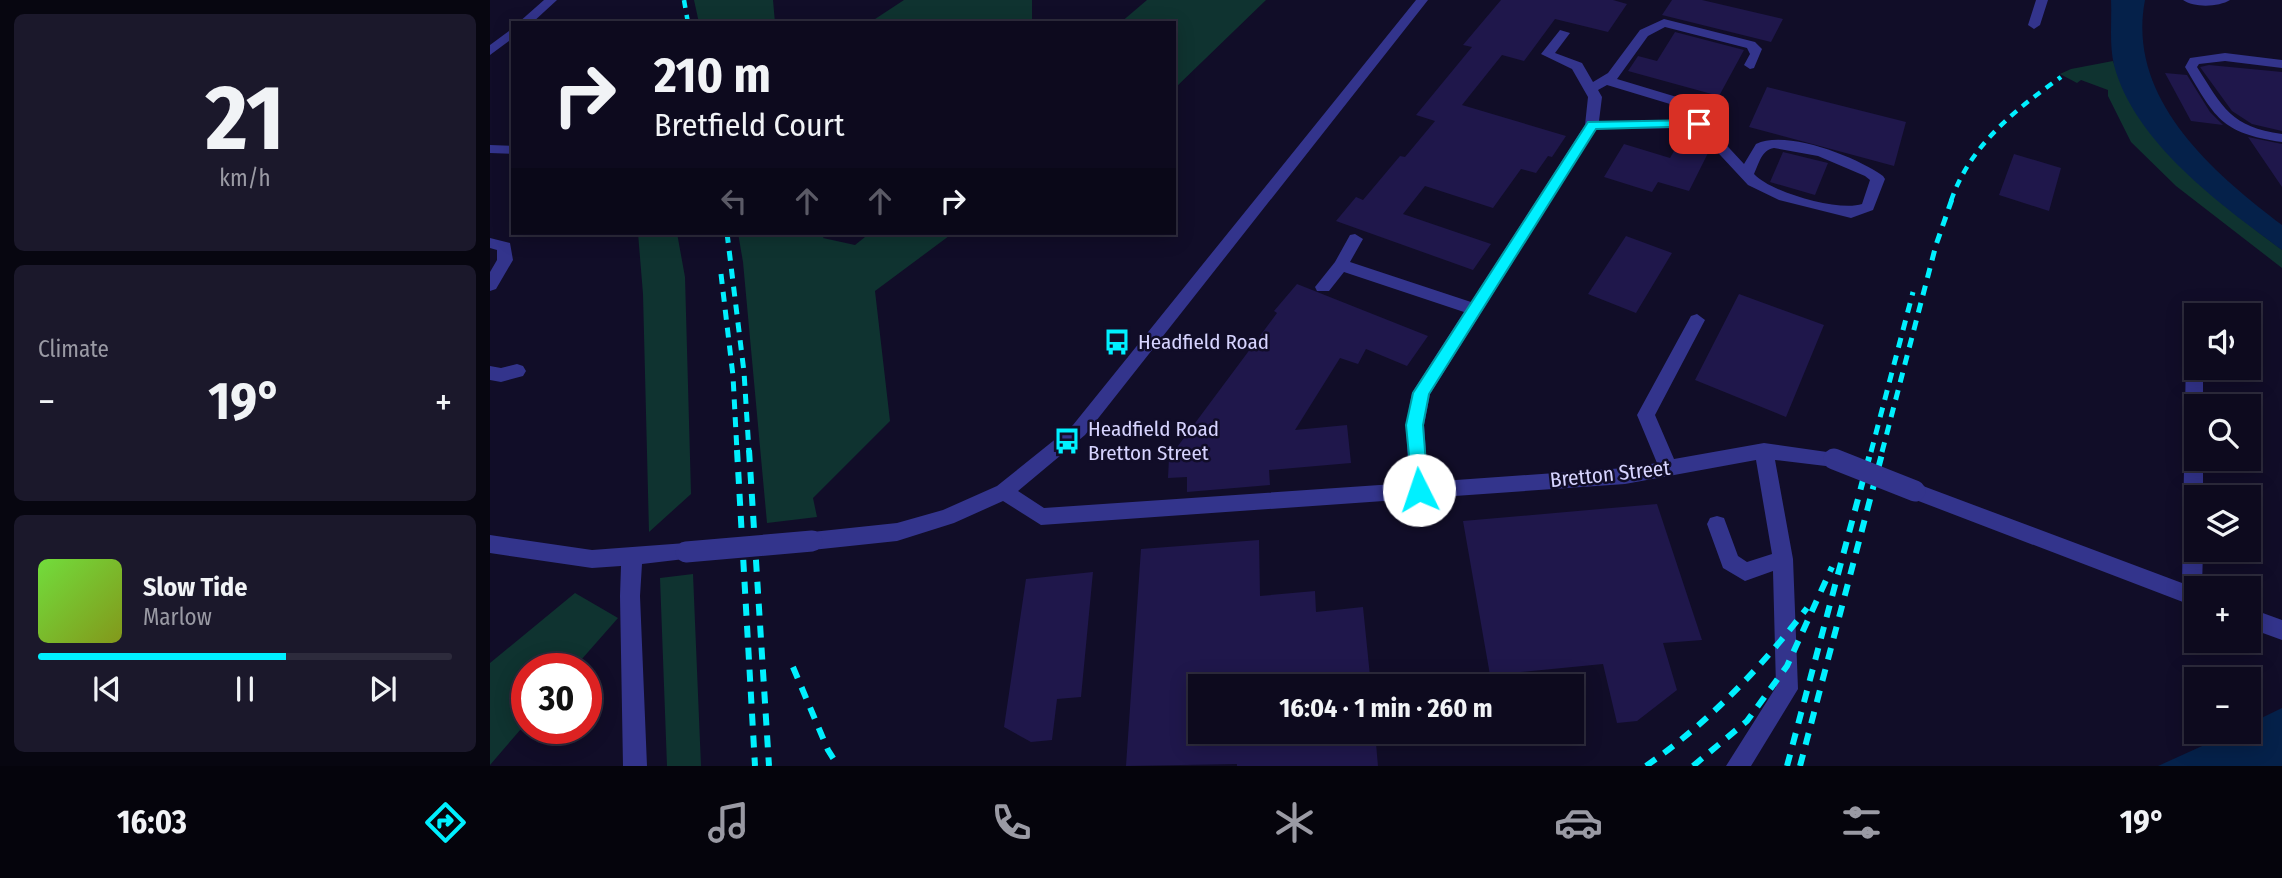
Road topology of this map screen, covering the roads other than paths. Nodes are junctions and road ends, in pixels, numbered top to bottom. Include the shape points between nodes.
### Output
1 (551, 0) edge
2 (1422, 0) edge
3 (2042, 0) edge
4 (2189, 0) edge
5 (2224, 0) edge
6 (526, 21) edge
7 (2035, 25) dead end
8 (1564, 33) dead end
9 (511, 34) edge
10 (490, 51) edge
11 (2282, 64) edge
12 (1750, 65) dead end
13 (1605, 80) junction
14 (1587, 84) junction
15 (1675, 101) dead end
16 (1592, 125) junction
17 (2282, 138) edge
18 (490, 149) edge
19 (511, 150) edge
20 (1747, 173) junction
21 (1355, 239) dead end
22 (490, 243) edge
23 (1341, 265) junction
24 (490, 285) edge
25 (1323, 286) dead end
26 (1474, 309) junction
27 (1697, 320) dead end
28 (517, 371) dead end
29 (490, 373) edge
30 (2195, 380) edge
31 (1764, 452) junction
32 (1670, 468) junction
33 (1419, 490) junction
34 (1004, 492) junction
35 (1717, 524) dead end
36 (490, 544) edge
37 (632, 558) junction
38 (1783, 559) junction
39 (2194, 576) edge
40 (2184, 593) edge
41 (2261, 623) edge
42 (2282, 631) edge
43 (635, 766) edge
44 (1738, 766) edge

1 - 6 street
2 - 34 street via 1079,430
3 - 7 street
4 - 5 street
8 - 14 street via 1547,54 1577,66
9 - 10 street
11 - 17 street via 2217,57 2194,61 2191,67 2230,125 2255,135
12 - 13 street via 1756,54 1751,45 1664,23 1644,33 1613,76
13 - 14 street
13 - 15 street
14 - 16 street via 1595,97
16 - 20 street via 1699,124
16 - 26 street
18 - 19 street
20 - 20 street via 1759,150 1774,144 1863,167 1878,179 1868,206 1851,213 1784,197 1753,182
21 - 23 street
22 - 24 street via 505,247 505,260
23 - 25 street
23 - 26 street
26 - 33 street via 1421,393 1415,425
27 - 32 street via 1646,415
28 - 29 street
30 - 39 street
31 - 32 street, Bretton Street
31 - 38 street
31 - 40 street, Bretton Street, bridge via 1835,459
32 - 33 street, Bretton Street via 1625,477
33 - 34 street, Bretton Street via 1041,517
34 - 37 street, bridge via 897,532
35 - 38 street via 1730,562 1745,572
36 - 37 street via 592,559
37 - 43 street
38 - 44 street via 1787,689
41 - 42 street

